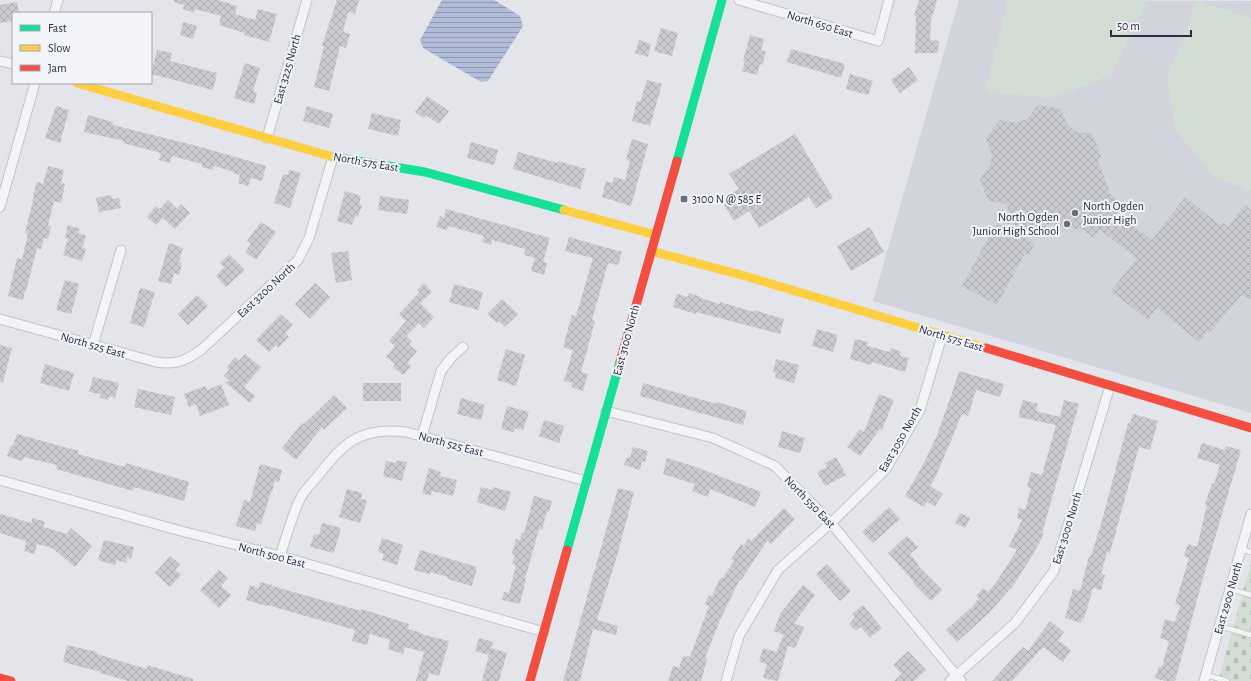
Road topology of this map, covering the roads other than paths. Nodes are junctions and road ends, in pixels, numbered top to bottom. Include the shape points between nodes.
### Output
1 (58, 0) edge
2 (307, 0) edge
3 (722, 0) edge
4 (739, 0) edge
5 (889, 0) edge
6 (54, 12) edge
7 (0, 61) edge
8 (12, 64) edge
9 (35, 84) edge
10 (80, 84) edge
11 (268, 138) junction
12 (333, 157) junction
13 (0, 208) edge
14 (656, 235) junction
15 (121, 250) dead end
16 (651, 251) junction
17 (0, 319) edge
18 (942, 336) junction
19 (93, 345) junction
20 (464, 347) dead end
21 (187, 360) joint
22 (1110, 386) junction
23 (606, 411) junction
24 (1251, 428) edge
25 (422, 436) junction
26 (0, 480) edge
27 (586, 481) junction
28 (1251, 514) edge
29 (831, 523) junction
30 (1241, 549) junction
31 (1251, 552) edge
32 (280, 556) junction
33 (1230, 589) junction
34 (1251, 595) edge
35 (1220, 626) junction
36 (544, 632) junction
37 (1251, 635) edge
38 (0, 678) edge
39 (1205, 678) edge
40 (956, 679) edge
41 (11, 681) edge
42 (530, 681) edge
43 (726, 681) edge
44 (1227, 681) edge

1 - 6 street
2 - 11 street, East 3225 North
3 - 14 street, East 3100 North
4 - 5 street, North 650 East via 878,42
7 - 8 street
9 - 13 street
10 - 11 street, North 575 East
11 - 12 street, North 575 East
12 - 14 street, North 575 East via 425,172
12 - 21 street, East 3200 North via 309,238 298,260
14 - 16 street, East 3100 North
15 - 19 street
16 - 18 street, North 575 East via 745,276
16 - 23 street, East 3100 North
17 - 19 street, North 525 East
18 - 22 street, North 575 East
18 - 29 street, East 3050 North via 920,410 886,469
19 - 21 street, North 525 East via 167,364
20 - 25 street via 441,371
22 - 24 street, North 575 East
22 - 40 street, East 3000 North via 1054,571 1015,623
23 - 27 street, East 3100 North
23 - 29 street, North 550 East via 713,438 775,466
25 - 27 street, North 525 East
25 - 32 street, North 525 East via 393,430 366,433 345,446 325,466 299,500
26 - 32 street, North 500 East
27 - 36 street, East 3100 North
28 - 30 street, East 2900 North
29 - 40 street, North 550 East
29 - 43 street, East 3050 North via 778,570 739,636
30 - 31 lane
30 - 33 street, East 2900 North
32 - 36 street, North 500 East
33 - 34 lane
33 - 35 street, East 2900 North
35 - 37 lane
35 - 39 street, East 2900 North
36 - 42 street, East 3100 North
38 - 41 street
39 - 44 lane

